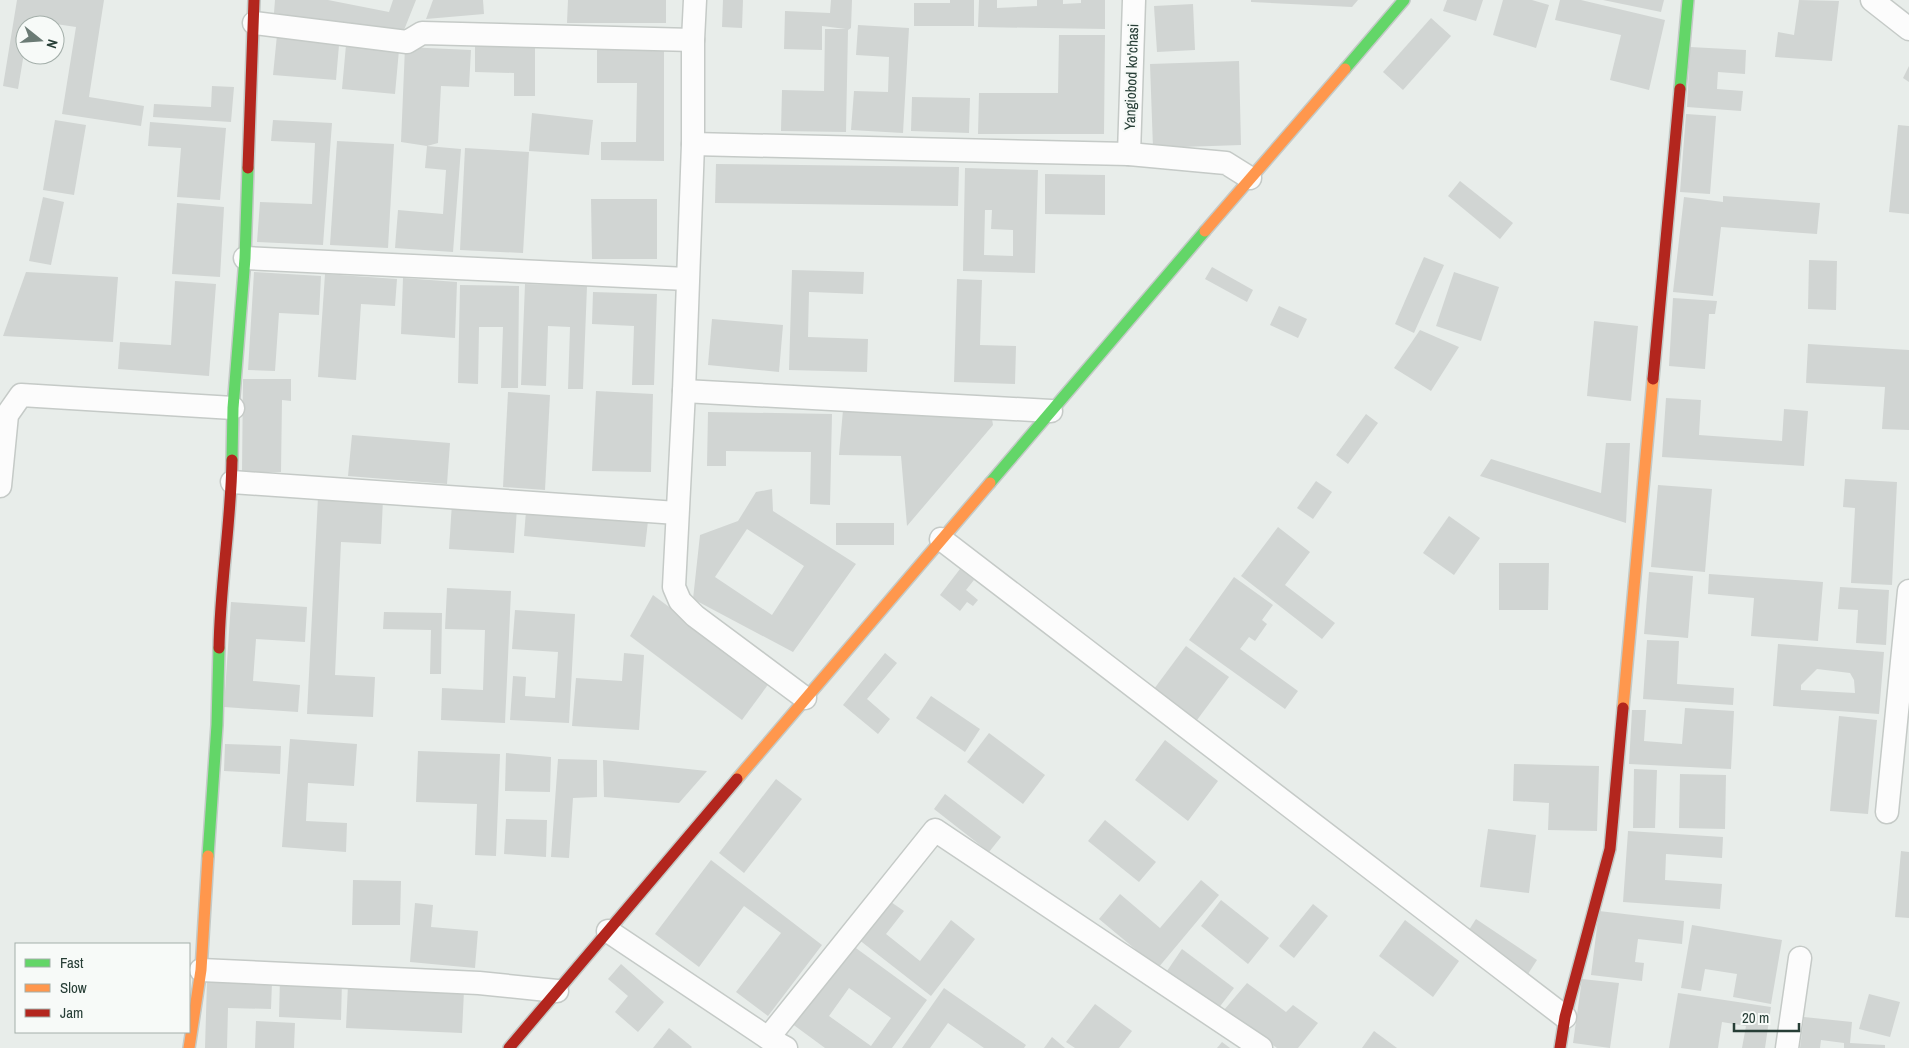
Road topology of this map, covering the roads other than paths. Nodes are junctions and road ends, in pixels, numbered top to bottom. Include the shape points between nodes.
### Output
1 (254, 0) edge
2 (695, 0) edge
3 (1134, 0) edge
4 (1404, 0) edge
5 (1688, 0) edge
6 (1872, 0) edge
7 (254, 24) junction
8 (1909, 29) edge
9 (693, 40) junction
10 (693, 144) junction
11 (1129, 154) junction
12 (1250, 178) junction
13 (245, 258) junction
14 (687, 279) junction
15 (684, 391) junction
16 (233, 408) junction
17 (1050, 411) junction
18 (232, 482) junction
19 (0, 486) edge
20 (677, 513) junction
21 (941, 539) junction
22 (1909, 591) edge
23 (805, 698) junction
24 (1887, 812) dead end
25 (608, 931) junction
26 (1800, 958) dead end
27 (201, 970) junction
28 (557, 992) junction
29 (1565, 1016) junction
30 (777, 1043) edge
31 (189, 1048) edge
32 (509, 1048) edge
33 (1261, 1048) edge
34 (1560, 1048) edge
35 (1787, 1048) edge

1 - 7 street
2 - 9 street
3 - 11 street, Yangiobod ko'chasi
4 - 12 street
5 - 29 street via 1610,849
6 - 8 street
7 - 9 street via 407,42 422,33
7 - 13 street
9 - 10 street
10 - 11 street
10 - 14 street
11 - 12 street via 1226,163
12 - 17 street
13 - 14 street
13 - 16 street
14 - 15 street
15 - 17 street
15 - 20 street
16 - 18 street
16 - 19 street via 21,395 7,415
17 - 21 street
18 - 20 street
18 - 27 street via 220,605 217,725
20 - 23 street via 674,587 680,601 720,636
21 - 23 street
21 - 29 street
22 - 24 street
23 - 25 street
25 - 28 street
25 - 30 street
26 - 35 street
27 - 28 street via 479,984
27 - 31 street
28 - 32 street
29 - 34 street
30 - 33 street via 936,830

